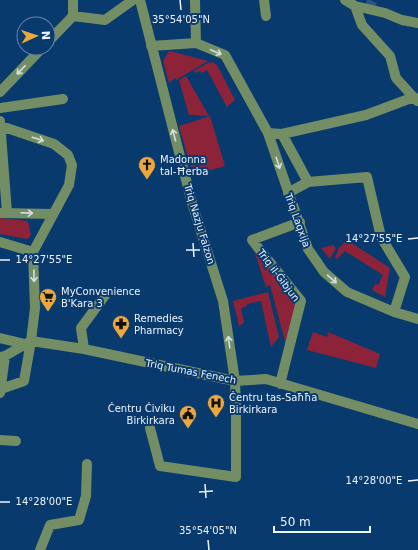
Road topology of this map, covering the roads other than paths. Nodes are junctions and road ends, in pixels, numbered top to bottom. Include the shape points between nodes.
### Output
1 (73, 0) edge
2 (133, 0) edge
3 (140, 0) edge
4 (195, 0) edge
5 (264, 0) edge
6 (345, 0) edge
7 (355, 6) junction
8 (73, 16) junction
9 (266, 16) dead end
10 (418, 23) edge
11 (56, 34) edge
12 (196, 43) junction
13 (151, 46) junction
14 (34, 56) edge
15 (0, 92) edge
16 (62, 99) dead end
17 (416, 100) edge
18 (0, 108) edge
19 (1, 123) edge
20 (268, 132) junction
21 (282, 134) junction
22 (308, 182) junction
23 (288, 193) junction
24 (4, 213) edge
25 (53, 214) junction
26 (300, 222) junction
27 (0, 242) edge
28 (34, 252) junction
29 (106, 294) dead end
30 (394, 312) junction
31 (418, 318) edge
32 (0, 338) edge
33 (28, 343) junction
34 (84, 349) junction
35 (3, 357) edge
36 (235, 380) junction
37 (280, 384) junction
38 (0, 390) edge
39 (418, 424) edge
40 (150, 428) dead end
41 (0, 440) edge
42 (16, 441) dead end
43 (87, 464) dead end
44 (40, 550) edge

1 - 8 street
2 - 8 street via 105,20
3 - 13 street, Triq Nazju Falzon
4 - 12 street
5 - 9 street
6 - 7 street
7 - 10 street
7 - 17 street via 362,26 390,56 396,78
8 - 11 street
12 - 13 street, Triq Laqxija
12 -> 20 street, Triq Laqxija via 225,55
36 -> 13 street, Triq Nazju Falzon via 223,301 192,203
14 -> 15 street
16 - 18 street
17 - 21 street via 366,115
19 - 24 street
19 -> 25 street via 54,144 68,155 72,166 69,185
20 - 21 street
20 -> 23 street, Triq Laqxija
21 - 22 street
22 - 23 street
22 - 30 street via 367,177 381,237 405,278
23 - 26 street, Triq Laqxija
24 -> 25 street
25 - 28 street
26 -> 30 street, Triq Laqxija via 308,249 324,272 347,292
26 - 37 street, Triq il-Ġibjun via 252,240 301,301
27 - 28 street
28 -> 33 street via 35,308
29 - 34 street via 81,328
30 - 31 street, Triq Laqxija
32 - 33 street, Triq Tumas Fenech
33 - 34 street, Triq Tumas Fenech
33 - 35 street
33 - 38 street via 24,381
34 - 36 street, Triq Tumas Fenech
35 - 38 street
36 - 37 street, Triq Tumas Fenech via 266,379
36 - 40 street, Triq Nazju Falzon via 236,477 160,466
37 - 39 street, Triq Tumas Fenech
41 - 42 street
43 - 44 street via 86,496 79,520 50,524

